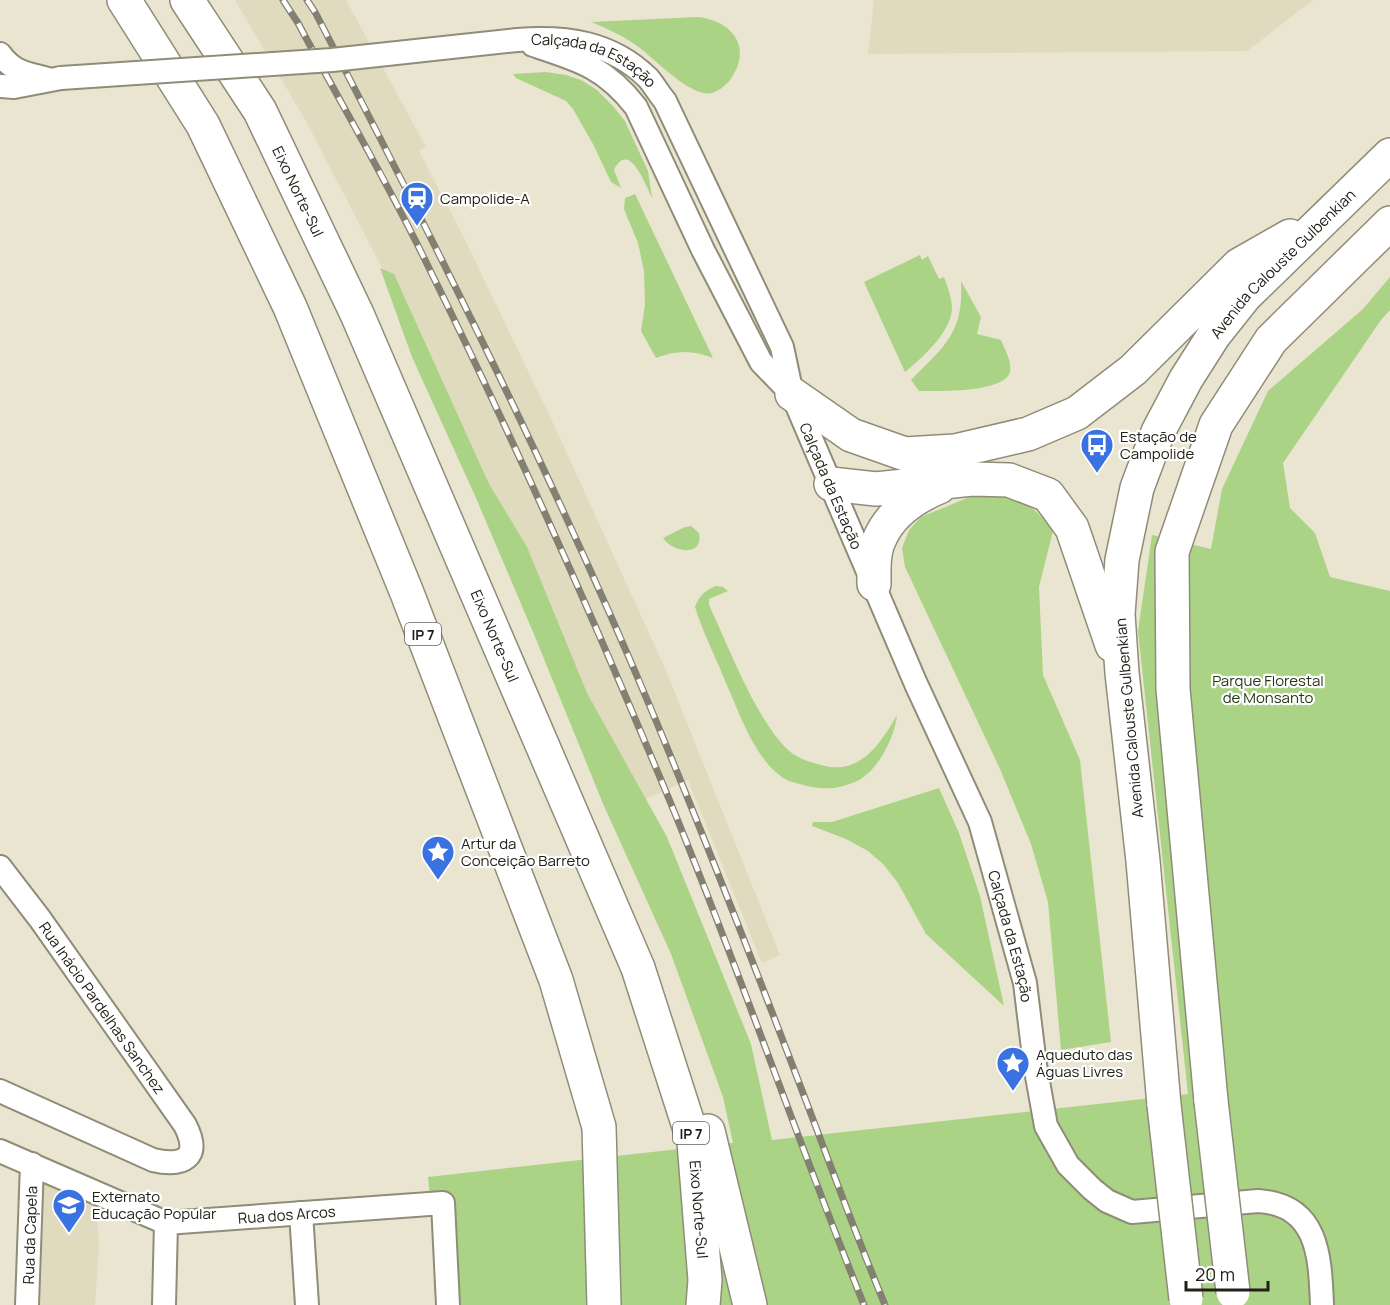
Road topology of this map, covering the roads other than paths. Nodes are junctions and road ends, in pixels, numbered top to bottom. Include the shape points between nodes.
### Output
1 (124, 0) edge
2 (187, 0) edge
3 (0, 54) edge
4 (55, 79) junction
5 (0, 86) edge
6 (1390, 155) edge
7 (1328, 215) junction
8 (1390, 223) edge
9 (792, 394) junction
10 (905, 454) junction
11 (957, 480) junction
12 (831, 484) junction
13 (874, 584) junction
14 (1122, 673) junction
15 (0, 867) edge
16 (638, 968) junction
17 (0, 1091) edge
18 (0, 1151) edge
19 (32, 1164) junction
20 (301, 1213) junction
21 (165, 1223) junction
22 (1234, 1299) edge
23 (1186, 1302) edge
24 (27, 1305) edge
25 (164, 1305) edge
26 (307, 1305) edge
27 (448, 1305) edge
28 (604, 1305) edge
29 (703, 1305) edge
30 (750, 1305) edge
31 (1322, 1305) edge

1 - 28 main road, IP 7 via 203,125 290,307 407,593 556,980 599,1127
2 - 16 main road, Eixo Norte-Sul / IP 7 via 260,111 357,314
3 - 4 street via 18,71
4 - 5 street
4 - 9 street, Calçada da Estação, bridge via 332,60 544,38 566,39 608,51 649,79 665,101 782,347
6 - 7 main road, Avenida Calouste Gulbenkian
7 - 10 main road via 1239,265 1133,370 1077,413 1028,434 955,451
7 - 14 main road, Avenida Calouste Gulbenkian via 1245,296 1214,335 1158,432 1137,488 1122,560 1118,614
8 - 22 main road, bridge via 1271,340 1216,425 1172,552 1173,689 1211,1101
9 - 10 main road via 851,435
9 - 12 street, Calçada da Estação
10 - 12 main road
11 - 12 main road via 876,489
11 - 13 main road via 920,495 892,519 880,538
11 - 14 main road via 1009,480 1048,495 1072,528
12 - 13 street, Calçada da Estação
13 - 31 street, Calçada da Estação via 980,822 1024,982 1046,1126 1068,1165 1107,1201 1132,1212 1258,1201 1286,1206 1314,1239
14 - 23 main road, Avenida Calouste Gulbenkian, bridge
15 - 17 street, Rua Inácio Pardelhas Sanchez via 185,1125 191,1138 190,1155 174,1163 153,1160
16 - 29 main road, Eixo Norte-Sul / IP 7 via 694,1142 705,1280
16 - 30 main road via 688,1050
18 - 19 street, Rua dos Arcos
19 - 21 street, Rua dos Arcos
19 - 24 street, Rua da Capela
20 - 21 street, Rua dos Arcos
20 - 26 street
20 - 27 street, Rua dos Arcos via 443,1203
21 - 25 street

